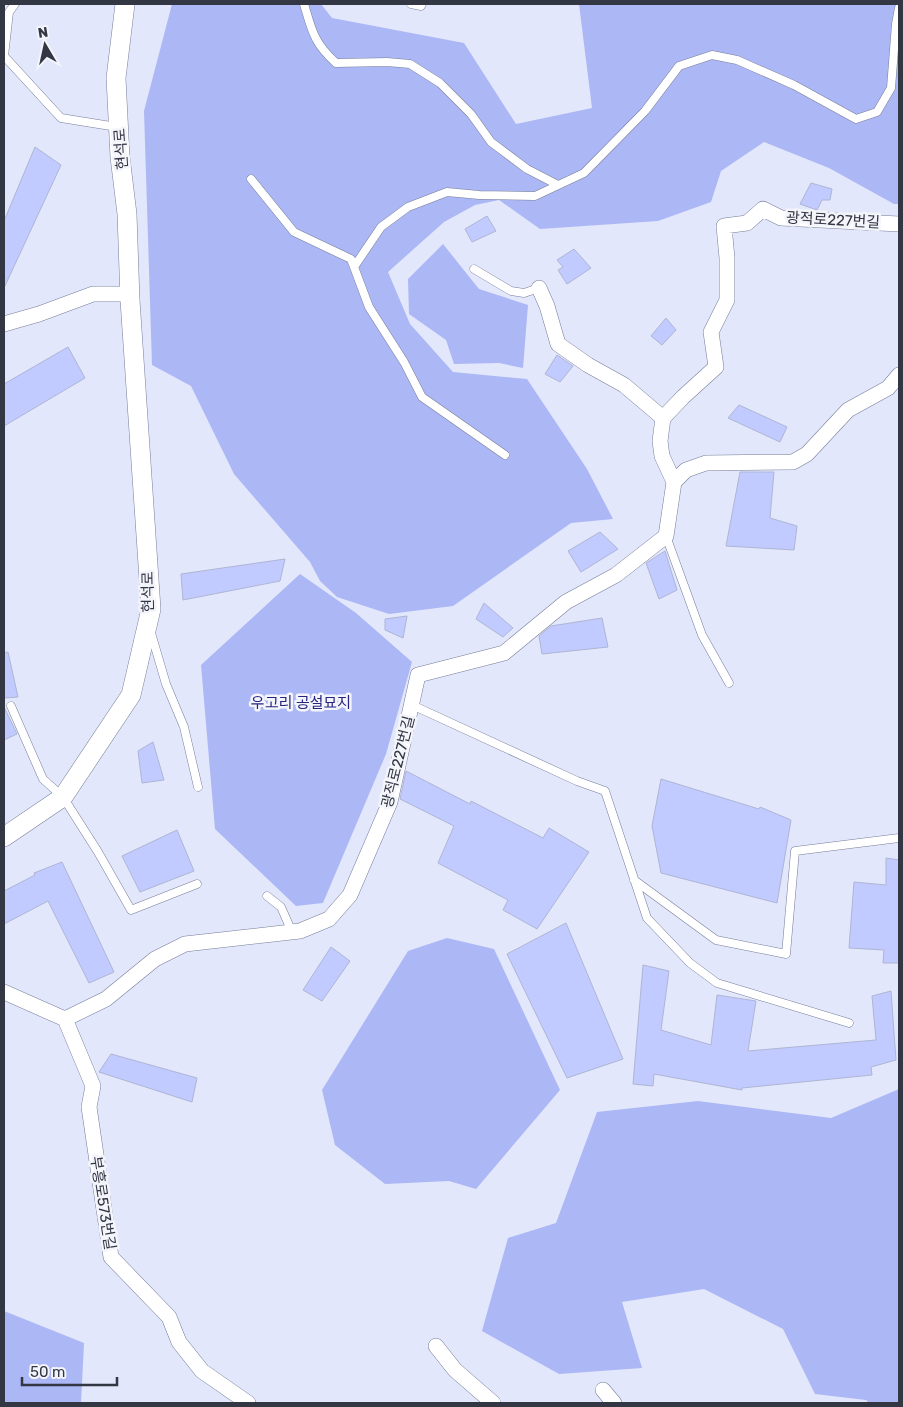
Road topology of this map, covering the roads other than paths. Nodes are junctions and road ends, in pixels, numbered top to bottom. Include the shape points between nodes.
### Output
1 (15, 4) edge
2 (124, 4) edge
3 (304, 4) edge
4 (411, 4) edge
5 (422, 4) edge
6 (899, 12) edge
7 (119, 127) junction
8 (250, 180) dead end
9 (558, 185) junction
10 (899, 224) edge
11 (354, 267) junction
12 (474, 269) dead end
13 (539, 288) joint
14 (130, 294) junction
15 (4, 324) edge
16 (899, 374) edge
17 (663, 418) junction
18 (505, 455) dead end
19 (674, 482) junction
20 (666, 536) junction
21 (148, 624) junction
22 (728, 683) dead end
23 (412, 705) junction
24 (11, 706) dead end
25 (198, 787) dead end
26 (63, 797) junction
27 (4, 837) edge
28 (899, 838) edge
29 (634, 880) junction
30 (197, 884) dead end
31 (267, 896) dead end
32 (292, 932) junction
33 (4, 992) edge
34 (65, 1019) junction
35 (849, 1023) dead end
36 (436, 1346) dead end
37 (603, 1390) dead end
38 (248, 1403) edge
39 (493, 1403) edge
40 (614, 1403) edge

1 - 7 lane via 9,12 4,56 61,118
2 - 7 street, 현석로 via 116,78
3 - 9 lane via 313,36 336,63 410,64 440,83 471,114 491,142 528,169
4 - 5 lane
6 - 9 lane via 891,88 877,112 856,118 786,81 737,60 712,55 679,66 645,111 584,173
7 - 14 street, 현석로 via 128,214
8 - 11 lane via 294,232 351,259
9 - 11 lane via 536,196 447,192 408,207 381,227
10 - 17 street, 광적로227번길 via 781,218 763,209 747,222 724,226 727,300 711,332 716,367
11 - 18 lane via 369,307 422,397
12 - 13 lane via 510,291 524,293
13 - 17 street via 558,344 624,385
14 - 15 street via 93,294
14 - 21 street, 현석로 via 151,609
16 - 19 street via 888,388 848,410 807,454 793,462 706,463 686,470
17 - 19 street via 662,456
19 - 20 street
20 - 22 lane via 702,635
20 - 23 street, 광적로227번길 via 616,574 566,602 504,653 418,675
21 - 25 lane via 166,684 184,727
21 - 26 street, 현석로 via 131,695
23 - 29 lane via 605,790
23 - 32 street, 광적로227번길 via 390,802 350,895 329,919
24 - 26 lane via 43,779
26 - 27 street, 현석로
26 - 30 lane via 131,910
28 - 29 lane via 794,852 786,954 716,940
29 - 35 lane via 647,918 690,963 717,983
31 - 32 lane via 280,907
32 - 34 street, 광적로227번길 via 185,944 155,959 106,999
33 - 34 street
34 - 38 street, 부흥로573번길 via 93,1086 89,1107 111,1257 169,1317 179,1342 202,1372
36 - 39 street via 455,1370
37 - 40 street

